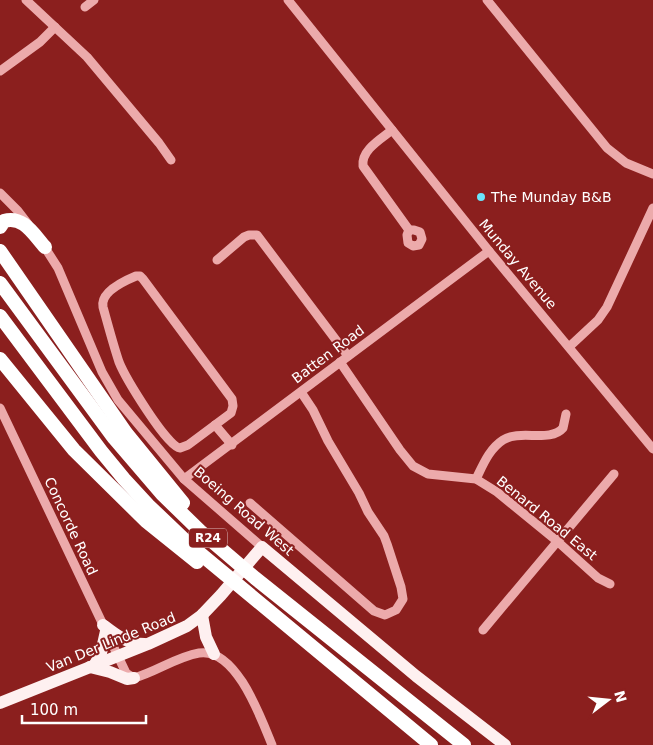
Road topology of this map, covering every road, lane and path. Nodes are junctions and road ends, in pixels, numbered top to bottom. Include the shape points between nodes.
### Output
1 (26, 0) edge
2 (94, 0) edge
3 (288, 0) edge
4 (487, 0) edge
5 (85, 7) dead end
6 (53, 26) junction
7 (0, 71) edge
8 (392, 130) junction
9 (171, 160) dead end
10 (653, 174) edge
11 (0, 193) edge
12 (653, 208) edge
13 (0, 227) edge
14 (409, 230) dead end
15 (0, 243) edge
16 (46, 247) junction
17 (0, 251) edge
18 (489, 251) junction
19 (217, 260) dead end
20 (22, 282) junction
21 (0, 283) edge
22 (0, 316) edge
23 (569, 347) junction
24 (348, 356) junction
25 (0, 359) edge
26 (340, 362) junction
27 (301, 392) junction
28 (0, 408) edge
29 (566, 414) dead end
30 (215, 425) junction
31 (4, 427) edge
32 (232, 444) junction
33 (653, 449) edge
34 (614, 474) dead end
35 (184, 479) junction
36 (476, 479) junction
37 (250, 503) dead end
38 (557, 541) junction
39 (258, 552) junction
40 (255, 578) junction
41 (610, 584) dead end
42 (202, 615) junction
43 (104, 628) junction
44 (483, 630) dead end
45 (148, 644) junction
46 (214, 654) junction
47 (117, 656) junction
48 (329, 662) junction
49 (92, 666) junction
50 (134, 678) junction
51 (0, 704) edge
52 (392, 714) junction
53 (272, 745) edge
54 (422, 745) edge
55 (431, 745) edge
56 (464, 745) edge
57 (505, 745) edge

1 - 6 street
2 - 5 street
3 - 8 street, Munday Avenue
4 - 10 street via 607,148 626,163
6 - 7 street
6 - 9 street via 98,70
8 - 14 street via 366,152 362,161
8 - 18 street, Munday Avenue
11 - 16 street, Boeing Road West
12 - 23 street via 607,307
13 - 16 highway via 4,221 17,220
15 - 20 highway
16 - 35 street, Boeing Road West via 112,391
17 - 20 highway
18 - 23 street, Munday Avenue
18 - 24 street, Batten Road
19 - 24 street via 244,238 257,234
20 - 40 highway via 126,433 173,492
21 - 40 highway, R24 via 138,468 200,531
22 - 48 highway, R24 via 101,451 148,505 191,546
23 - 33 street, Munday Avenue
24 - 26 street, Batten Road
25 - 48 highway via 74,450 146,521 256,610
26 - 27 street, Batten Road
26 - 36 street, Benard Road East via 413,466 428,474
27 - 32 street, Batten Road
27 - 37 street via 384,536 401,587 403,599 400,605 385,615 374,611
28 - 31 street, Concorde Road
29 - 36 street via 563,428 555,434 523,434 502,440 488,456
30 - 30 street via 231,413 232,399 144,279 136,276 109,292 102,303 119,362 129,383 163,433 180,448
30 - 32 street
31 - 43 street, Concorde Road
32 - 35 street, Batten Road
34 - 38 street
35 - 39 street, Boeing Road West
36 - 38 street, Benard Road East via 506,498
38 - 41 street, Benard Road East via 598,578
38 - 44 street
39 - 42 main road, Van Der Linde Road
39 - 57 main road, Boeing Road West
40 - 56 highway, R24
42 - 45 main road, Van Der Linde Road via 187,626
42 - 46 main road via 206,637
43 - 45 main road via 119,638
43 - 47 street, Concorde Road
43 - 49 main road via 101,653
45 - 47 main road, Van Der Linde Road
46 - 50 street via 192,655
46 - 53 street via 230,667 246,688
47 - 49 main road, Van Der Linde Road
47 - 50 street, Concorde Road via 126,673
48 - 52 highway, R24
49 - 50 main road via 127,679
49 - 51 main road, Van Der Linde Road
52 - 54 highway
52 - 55 highway, R24

